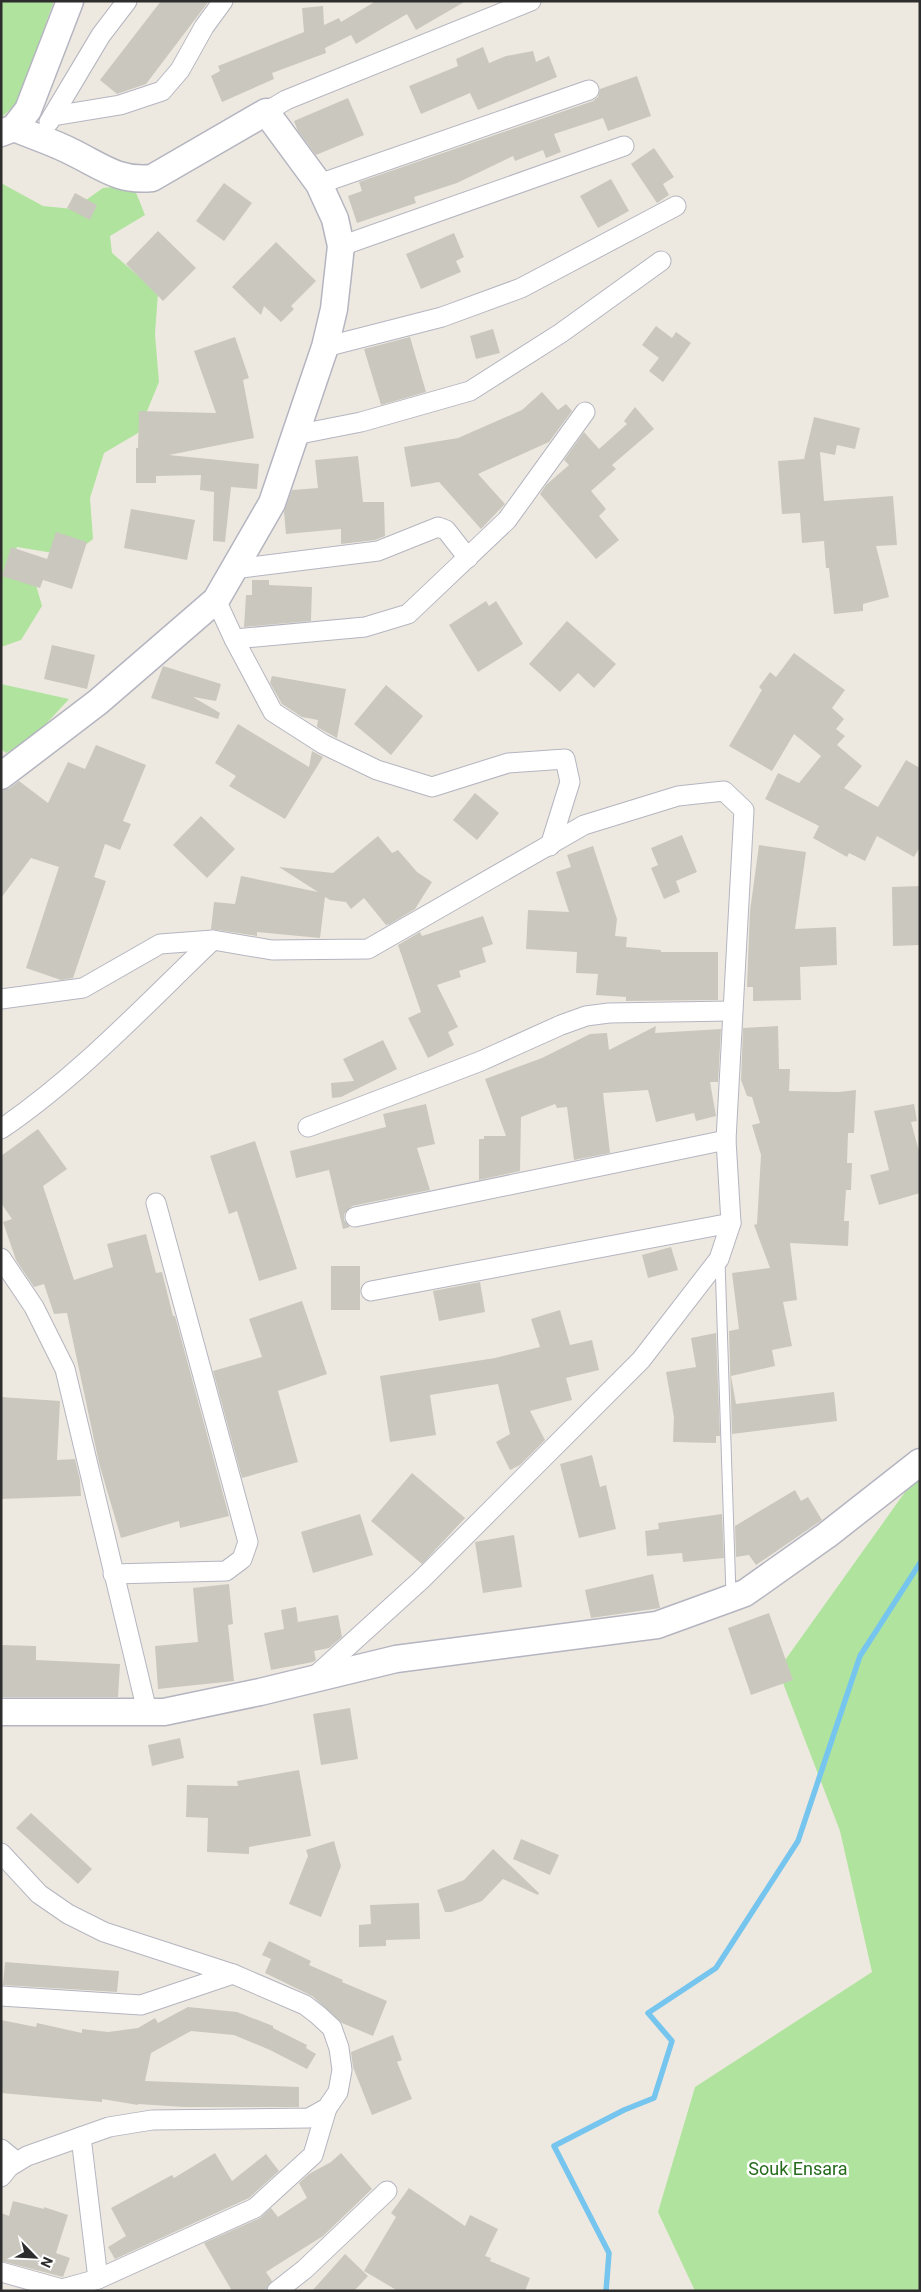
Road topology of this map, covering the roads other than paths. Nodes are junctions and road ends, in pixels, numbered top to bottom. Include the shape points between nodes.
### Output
1 (70, 1) edge
2 (127, 1) edge
3 (223, 1) edge
4 (531, 1) edge
5 (589, 90) dead end
6 (266, 112) junction
7 (53, 116) junction
8 (7, 130) edge
9 (40, 138) junction
10 (624, 146) dead end
11 (319, 184) junction
12 (676, 206) dead end
13 (341, 246) junction
14 (661, 261) dead end
15 (325, 347) junction
16 (585, 412) dead end
17 (295, 435) junction
18 (468, 558) junction
19 (234, 569) junction
20 (216, 600) junction
21 (234, 639) junction
22 (1, 776) edge
23 (550, 846) junction
24 (213, 940) junction
25 (1, 999) edge
26 (732, 1011) junction
27 (308, 1127) dead end
28 (1, 1129) edge
29 (726, 1140) junction
30 (156, 1203) dead end
31 (355, 1216) dead end
32 (731, 1223) junction
33 (1, 1258) edge
34 (720, 1259) junction
35 (371, 1291) dead end
36 (920, 1462) edge
37 (113, 1574) junction
38 (731, 1598) junction
39 (312, 1679) junction
40 (147, 1711) junction
41 (1, 1712) edge
42 (1, 1853) edge
43 (233, 1974) junction
44 (1, 1996) edge
45 (327, 2108) junction
46 (80, 2137) junction
47 (1, 2149) edge
48 (17, 2162) junction
49 (1, 2177) edge
50 (387, 2191) dead end
51 (1, 2272) edge
52 (98, 2279) junction
53 (62, 2290) edge
54 (277, 2291) edge

1 - 8 street via 28,110
2 - 7 street via 100,35
3 - 7 street via 180,70 162,91 120,105
4 - 6 street via 286,100
5 - 11 street
6 - 9 street via 152,178 135,180 109,172
6 - 11 street
7 - 9 street
8 - 9 street
10 - 13 street
11 - 13 street via 335,219
12 - 15 street via 521,288 442,317
13 - 15 street via 334,309
14 - 17 street via 561,332 470,390 361,422
15 - 17 street
16 - 18 street via 507,520
17 - 19 street via 272,503
18 - 19 street via 446,530 438,528 378,551
18 - 21 street via 408,614 365,628
19 - 20 street
20 - 21 street
20 - 22 street via 98,702
21 - 23 street via 273,712 324,744 377,770 432,787 508,763 564,759 570,782
23 - 24 street via 368,949 272,950
23 - 26 street via 584,825 678,796 724,791 744,810
24 - 25 street via 160,944 82,988
24 - 28 street via 83,1064
26 - 27 street via 586,1016 481,1061
26 - 29 street
29 - 31 street
29 - 32 street
30 - 37 street via 248,1542 242,1559 226,1571
32 - 34 street
32 - 35 street
33 - 37 street via 34,1307 65,1369
34 - 38 lane
34 - 39 street via 641,1360 421,1580
36 - 38 street via 827,1536 746,1593
37 - 40 street
38 - 39 street via 657,1625 396,1659
39 - 40 street via 164,1712
40 - 41 street
42 - 43 street via 39,1894 68,1914 104,1932
43 - 44 street via 141,2004
43 - 45 street via 305,2005 332,2028 342,2070 338,2092
45 - 46 street via 309,2118 152,2120 109,2127
45 - 52 street via 312,2155 255,2208
46 - 48 street
46 - 52 street
47 - 48 street
48 - 49 street
50 - 54 street via 305,2269
51 - 53 street
52 - 53 street

